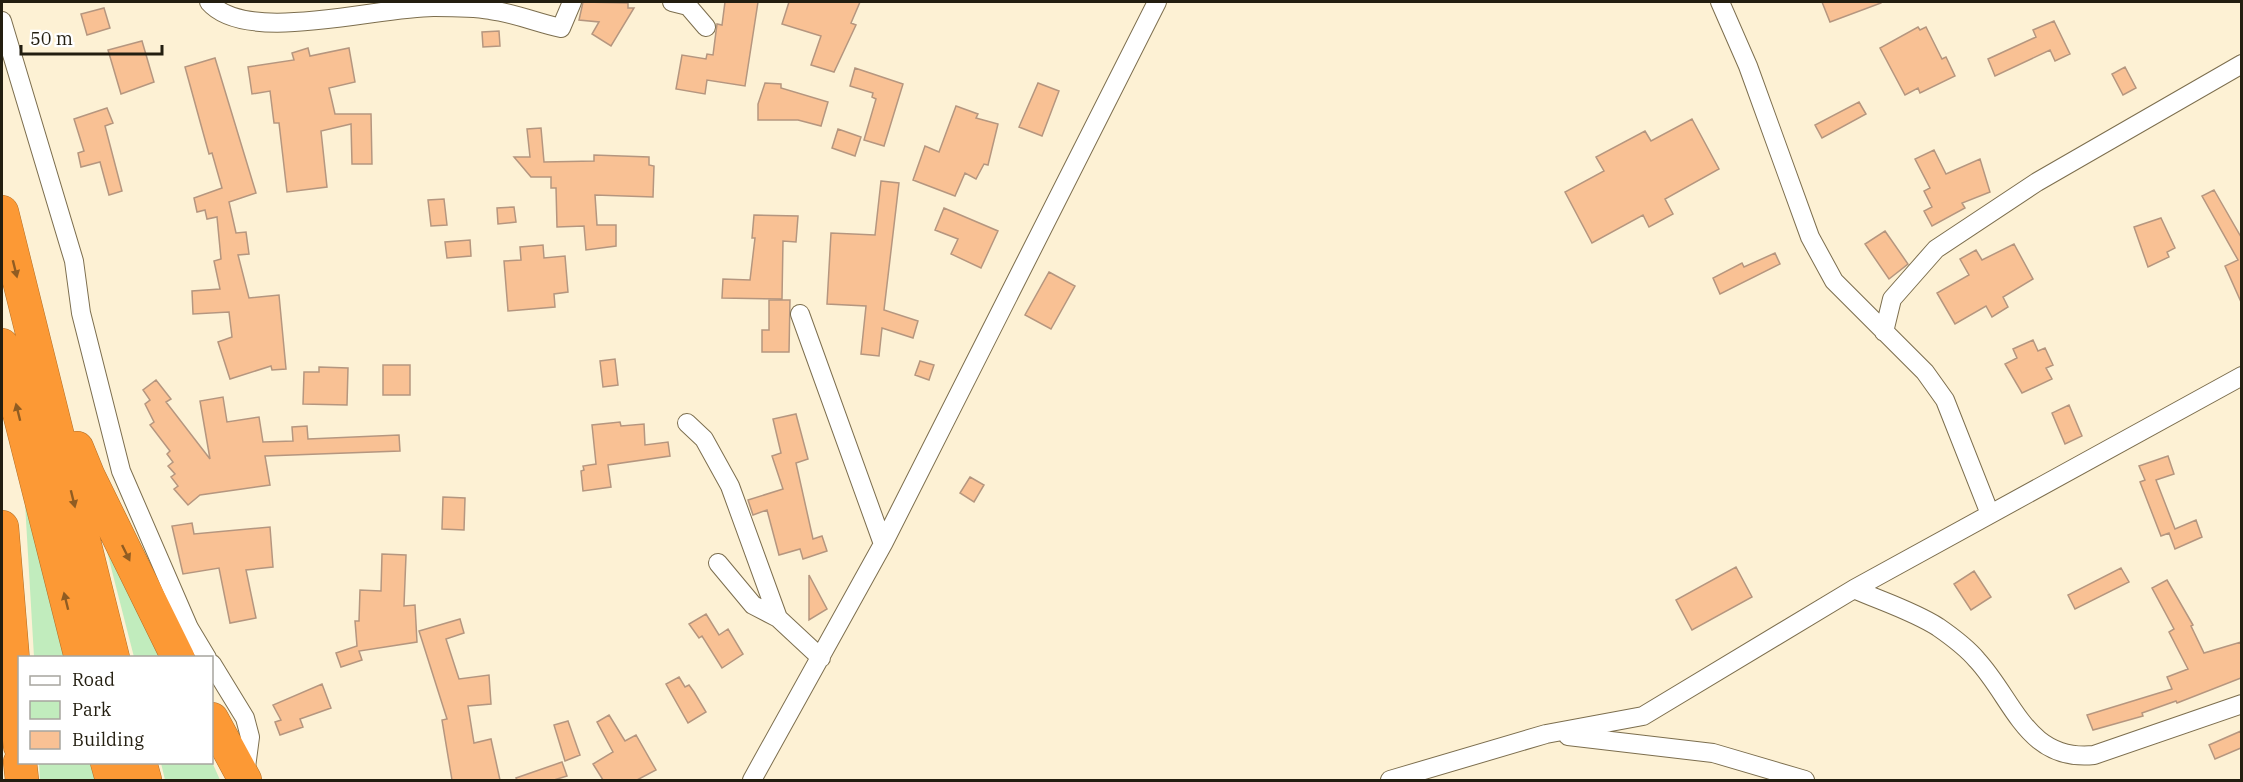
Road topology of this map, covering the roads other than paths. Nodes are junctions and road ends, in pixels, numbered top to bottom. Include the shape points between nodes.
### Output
1 (209, 2) edge
2 (572, 2) edge
3 (672, 2) edge
4 (1157, 2) edge
5 (1720, 2) edge
6 (386, 6) edge
7 (2, 21) edge
8 (706, 27) dead end
9 (2241, 64) edge
10 (2, 212) edge
11 (24, 305) junction
12 (800, 315) dead end
13 (1884, 332) junction
14 (2, 345) edge
15 (2241, 376) edge
16 (687, 423) dead end
17 (1990, 514) junction
18 (2, 526) edge
19 (883, 544) junction
20 (718, 562) dead end
21 (1854, 589) junction
22 (778, 618) junction
23 (81, 656) edge
24 (113, 656) edge
25 (178, 656) edge
26 (206, 656) edge
27 (821, 658) junction
28 (213, 666) edge
29 (2241, 704) edge
30 (213, 721) edge
31 (18, 722) edge
32 (1546, 734) junction
33 (21, 764) edge
34 (108, 764) edge
35 (141, 764) edge
36 (22, 780) edge
37 (112, 780) edge
38 (145, 780) edge
39 (245, 780) edge
40 (752, 780) edge
41 (1390, 780) edge
42 (1805, 780) edge

1 - 6 street via 218,12 279,24
2 - 6 street via 561,28 492,10
3 - 8 street via 687,6
4 - 19 street
5 - 13 street via 1748,66 1810,237 1834,281
7 - 26 street via 74,261 81,313 121,471 189,628
9 - 13 street via 2037,182 1936,249 1892,299
10 -> 11 highway
11 -> 24 highway
11 -> 25 highway via 88,475
12 - 19 street
13 - 17 street via 1925,372 1945,400
23 -> 14 highway
15 - 17 street
16 - 22 street via 704,439 725,476
17 - 21 street
18 - 31 highway
19 - 27 street
20 - 22 street via 753,605
21 - 29 street via 1938,627 1977,659 2026,728 2051,750 2073,757 2094,755
21 - 32 street via 1643,716
22 - 27 street
27 - 40 street
28 - 39 street via 244,718 249,737
30 - 39 highway
32 - 41 street
32 - 42 street via 1713,753
33 - 36 highway
34 - 37 highway
35 - 38 highway

